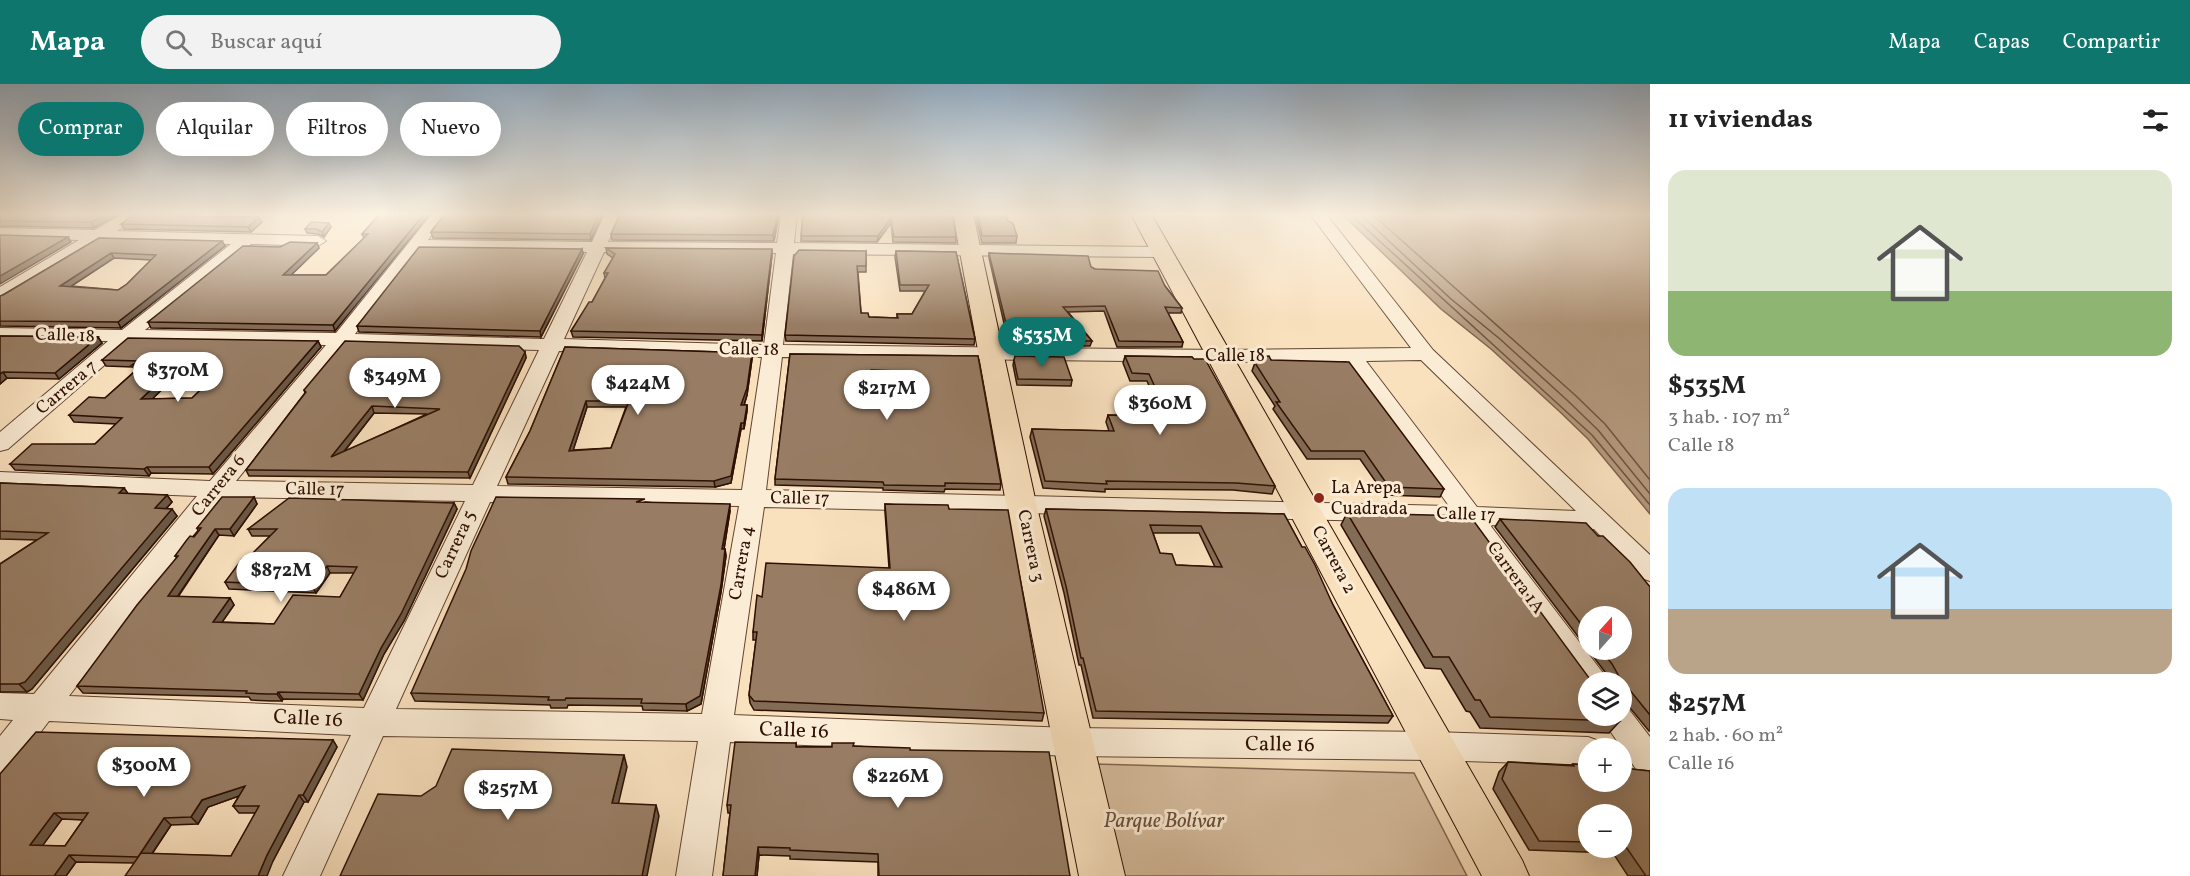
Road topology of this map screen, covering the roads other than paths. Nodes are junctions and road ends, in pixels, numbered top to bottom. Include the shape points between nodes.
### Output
1 (72, 251) edge
2 (233, 251) edge
3 (410, 251) edge
4 (595, 251) edge
5 (785, 251) edge
6 (932, 251) edge
7 (1347, 251) edge
8 (970, 252) junction
9 (1161, 252) joint
10 (0, 295) edge
11 (0, 334) edge
12 (125, 337) junction
13 (341, 339) junction
14 (553, 344) junction
15 (774, 351) junction
16 (992, 353) junction
17 (1426, 354) junction
18 (1219, 356) junction
19 (1353, 357) junction
20 (0, 444) edge
21 (0, 480) edge
22 (216, 489) junction
23 (481, 492) junction
24 (753, 498) junction
25 (1020, 503) junction
26 (1306, 511) junction
27 (1469, 515) junction
28 (1601, 521) junction
29 (1650, 571) edge
30 (1585, 672) edge
31 (0, 706) edge
32 (44, 707) junction
33 (374, 722) junction
34 (1622, 726) edge
35 (714, 728) junction
36 (1071, 742) junction
37 (1433, 746) junction
38 (1578, 751) edge
39 (1641, 755) edge
40 (0, 760) edge
41 (301, 876) edge
42 (694, 876) edge
43 (1102, 876) edge
44 (1506, 876) edge

1 - 10 street
2 - 12 street, Carrera 7
3 - 13 street, Carrera 6
4 - 14 street, Carrera 5
5 - 15 street, Carrera 4
6 - 8 street
7 - 17 street
8 - 9 street
8 - 16 main road, Carrera 3
9 - 18 main road, Carrera 2
11 - 12 street, Calle 18
12 - 13 street, Calle 18
12 - 20 street, Carrera 7
13 - 14 street, Calle 18
13 - 22 street, Carrera 6
14 - 15 street, Calle 18
14 - 23 street, Carrera 5
15 - 16 street, Calle 18
15 - 24 street, Carrera 4
16 - 18 street, Calle 18
16 - 25 main road, Carrera 3
17 - 19 street, Calle 18
17 - 28 street
18 - 19 street, Calle 18
18 - 26 main road, Carrera 2
19 - 27 street, Carrera 1A
21 - 22 street, Calle 17
22 - 23 street, Calle 17
22 - 32 street, Carrera 6
23 - 24 street, Calle 17
23 - 33 street, Carrera 5
24 - 25 street, Calle 17
24 - 35 street, Carrera 4
25 - 26 street, Calle 17
25 - 36 main road, Carrera 3
26 - 27 street, Calle 17
26 - 37 main road, Carrera 2
27 - 28 street, Calle 17
27 - 30 street, Carrera 1A
28 - 29 street
31 - 32 street, Calle 16
32 - 33 street, Calle 16
32 - 40 street, Carrera 6
33 - 35 street, Calle 16
33 - 41 street, Carrera 5
34 - 39 street
35 - 36 street, Calle 16
35 - 42 street, Carrera 4
36 - 37 street, Calle 16
36 - 43 main road, Carrera 3
37 - 38 street, Calle 16
37 - 44 main road, Carrera 2

